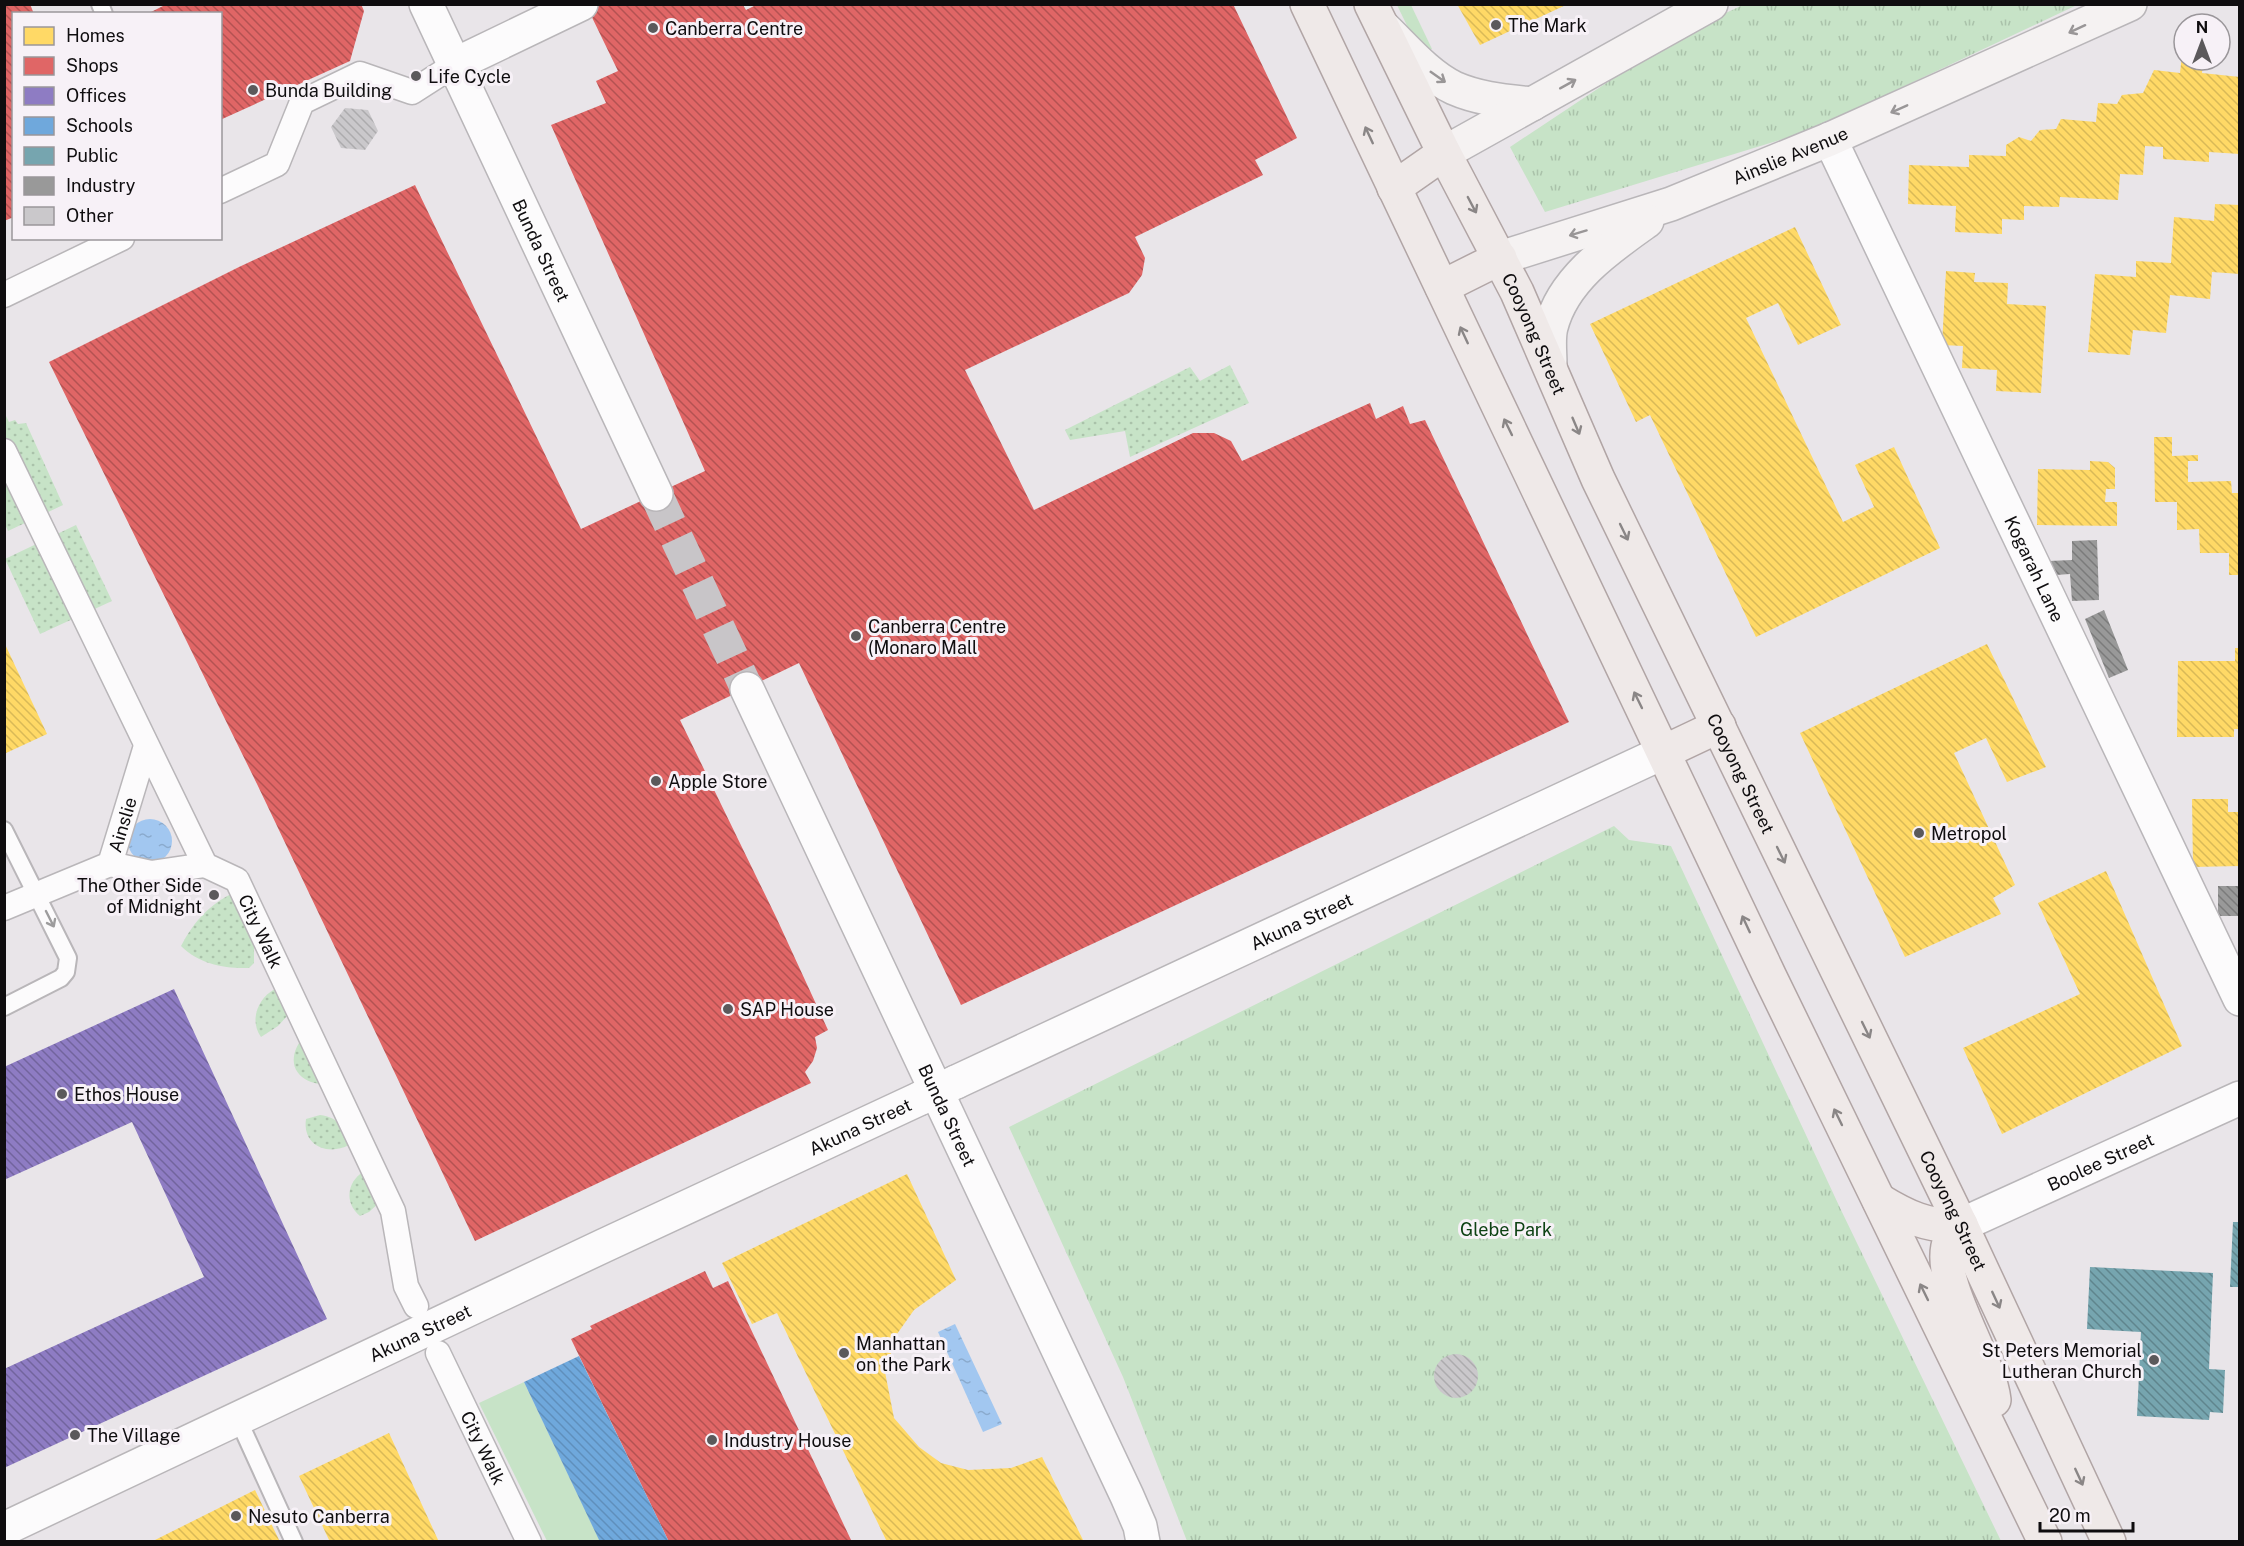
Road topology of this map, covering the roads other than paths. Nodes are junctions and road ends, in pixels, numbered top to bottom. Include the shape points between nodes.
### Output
1 (426, 4) edge
2 (581, 4) edge
3 (1307, 4) edge
4 (1711, 4) edge
5 (2130, 4) edge
6 (1375, 14) edge
7 (454, 65) junction
8 (1532, 104) junction
9 (1830, 139) junction
10 (1444, 153) junction
11 (1394, 188) junction
12 (222, 190) edge
13 (1671, 204) junction
14 (118, 240) edge
15 (1500, 258) junction
16 (1442, 287) junction
17 (4, 295) edge
18 (1550, 365) junction
19 (4, 451) edge
20 (656, 494) tunnel mouth
21 (747, 689) tunnel mouth
22 (1719, 726) junction
23 (146, 746) junction
24 (1664, 752) junction
25 (4, 830) edge
26 (110, 864) junction
27 (205, 865) junction
28 (37, 894) junction
29 (4, 908) edge
30 (2240, 999) edge
31 (4, 1007) edge
32 (938, 1090) junction
33 (2240, 1098) edge
34 (1879, 1200) junction
35 (1961, 1225) junction
36 (416, 1306) dead end
37 (438, 1353) dead end
38 (238, 1419) junction
39 (1996, 1439) junction
40 (4, 1529) edge
41 (294, 1542) edge
42 (529, 1542) edge
43 (1143, 1542) edge
44 (2045, 1542) edge
45 (2109, 1542) edge

1 - 7 street, Bunda Street
2 - 7 street
11 -> 3 main road
8 -> 4 main road
5 -> 9 main road, Ainslie Avenue
6 -> 8 main road via 1433,74 1453,87 1488,99
6 - 10 main road, Cooyong Street
7 - 12 street via 412,92 360,74 302,102 277,164
7 - 20 street, Bunda Street
8 - 10 main road
9 - 13 main road, Ainslie Avenue
9 - 30 street, Kogarah Lane
10 - 11 main road
10 -> 15 main road, Cooyong Street
11 - 16 main road
13 -> 15 main road, Ainslie Avenue
13 - 18 main road via 1612,246 1564,297 1551,328
14 - 17 street
15 - 16 main road, Ainslie Avenue
15 - 18 main road, Cooyong Street
24 -> 16 main road
18 -> 22 main road, Cooyong Street via 1598,479
19 - 23 street
21 - 32 street, Bunda Street
22 - 24 main road, Akuna Street
22 -> 35 main road, Cooyong Street
23 - 26 street, Ainslie
23 - 27 street
24 - 32 street, Akuna Street
34 -> 24 main road
25 - 28 lane
26 - 27 street via 151,873
26 - 28 street, Ainslie
27 - 36 street, City Walk via 237,880 393,1211 406,1286
28 - 29 street, Ainslie
28 -> 31 lane via 65,950 66,972 55,982
32 - 38 street, Akuna Street
32 - 43 street, Bunda Street via 1127,1496
33 - 35 street, Boolee Street
34 - 35 main road via 1926,1223
39 -> 34 main road
35 - 39 main road via 1950,1240 1946,1256 1948,1274 1980,1352 1993,1396
35 -> 45 main road, Cooyong Street
37 - 42 street, City Walk
38 - 40 street, Akuna Street
38 - 41 lane
39 - 44 main road

